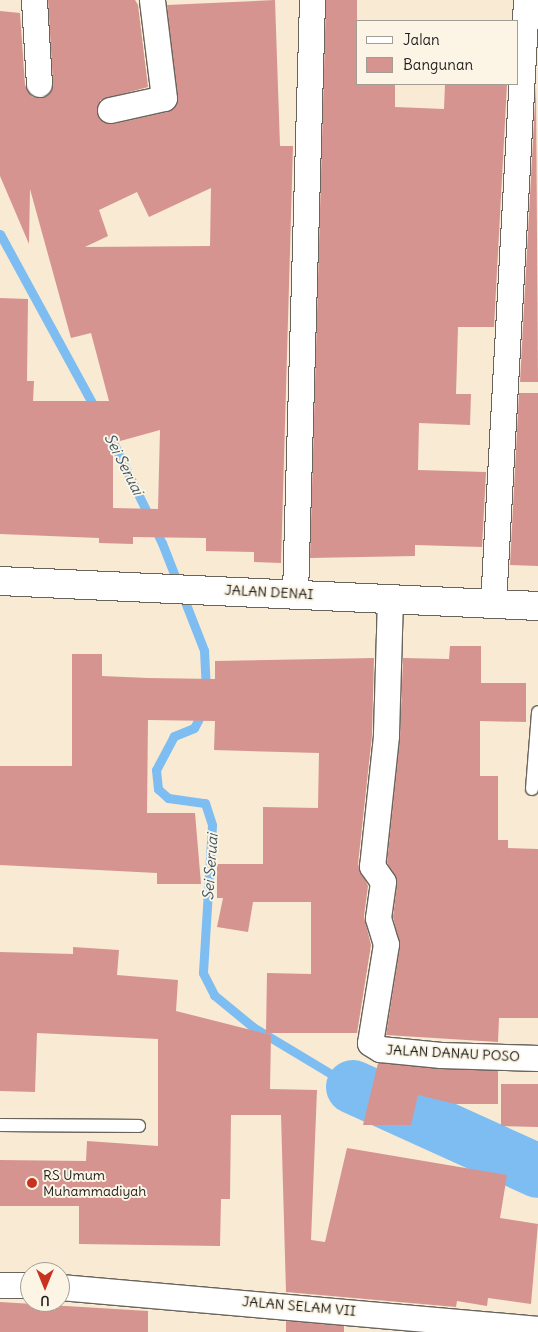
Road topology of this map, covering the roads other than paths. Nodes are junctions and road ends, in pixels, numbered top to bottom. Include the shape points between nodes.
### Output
1 (34, 0) edge
2 (152, 0) edge
3 (312, 0) edge
4 (526, 0) edge
5 (38, 84) dead end
6 (110, 110) dead end
7 (0, 580) edge
8 (296, 594) junction
9 (390, 598) junction
10 (493, 604) junction
11 (538, 606) edge
12 (538, 712) edge
13 (532, 789) dead end
14 (538, 1058) edge
15 (0, 1125) edge
16 (139, 1126) dead end
17 (0, 1285) edge
18 (20, 1285) edge
19 (70, 1288) edge
20 (538, 1329) edge

1 - 5 street
2 - 6 street via 164,98
3 - 8 street
4 - 10 street
7 - 8 main road, JALAN DENAI
8 - 9 main road, JALAN DENAI
9 - 10 main road, JALAN DENAI
9 - 14 street, JALAN DANAU POSO via 386,736 372,866 384,882 378,918 386,944 370,1043 380,1050
10 - 11 main road, JALAN DENAI
12 - 13 lane
15 - 16 lane
17 - 18 street
19 - 20 street, JALAN SELAM VII

